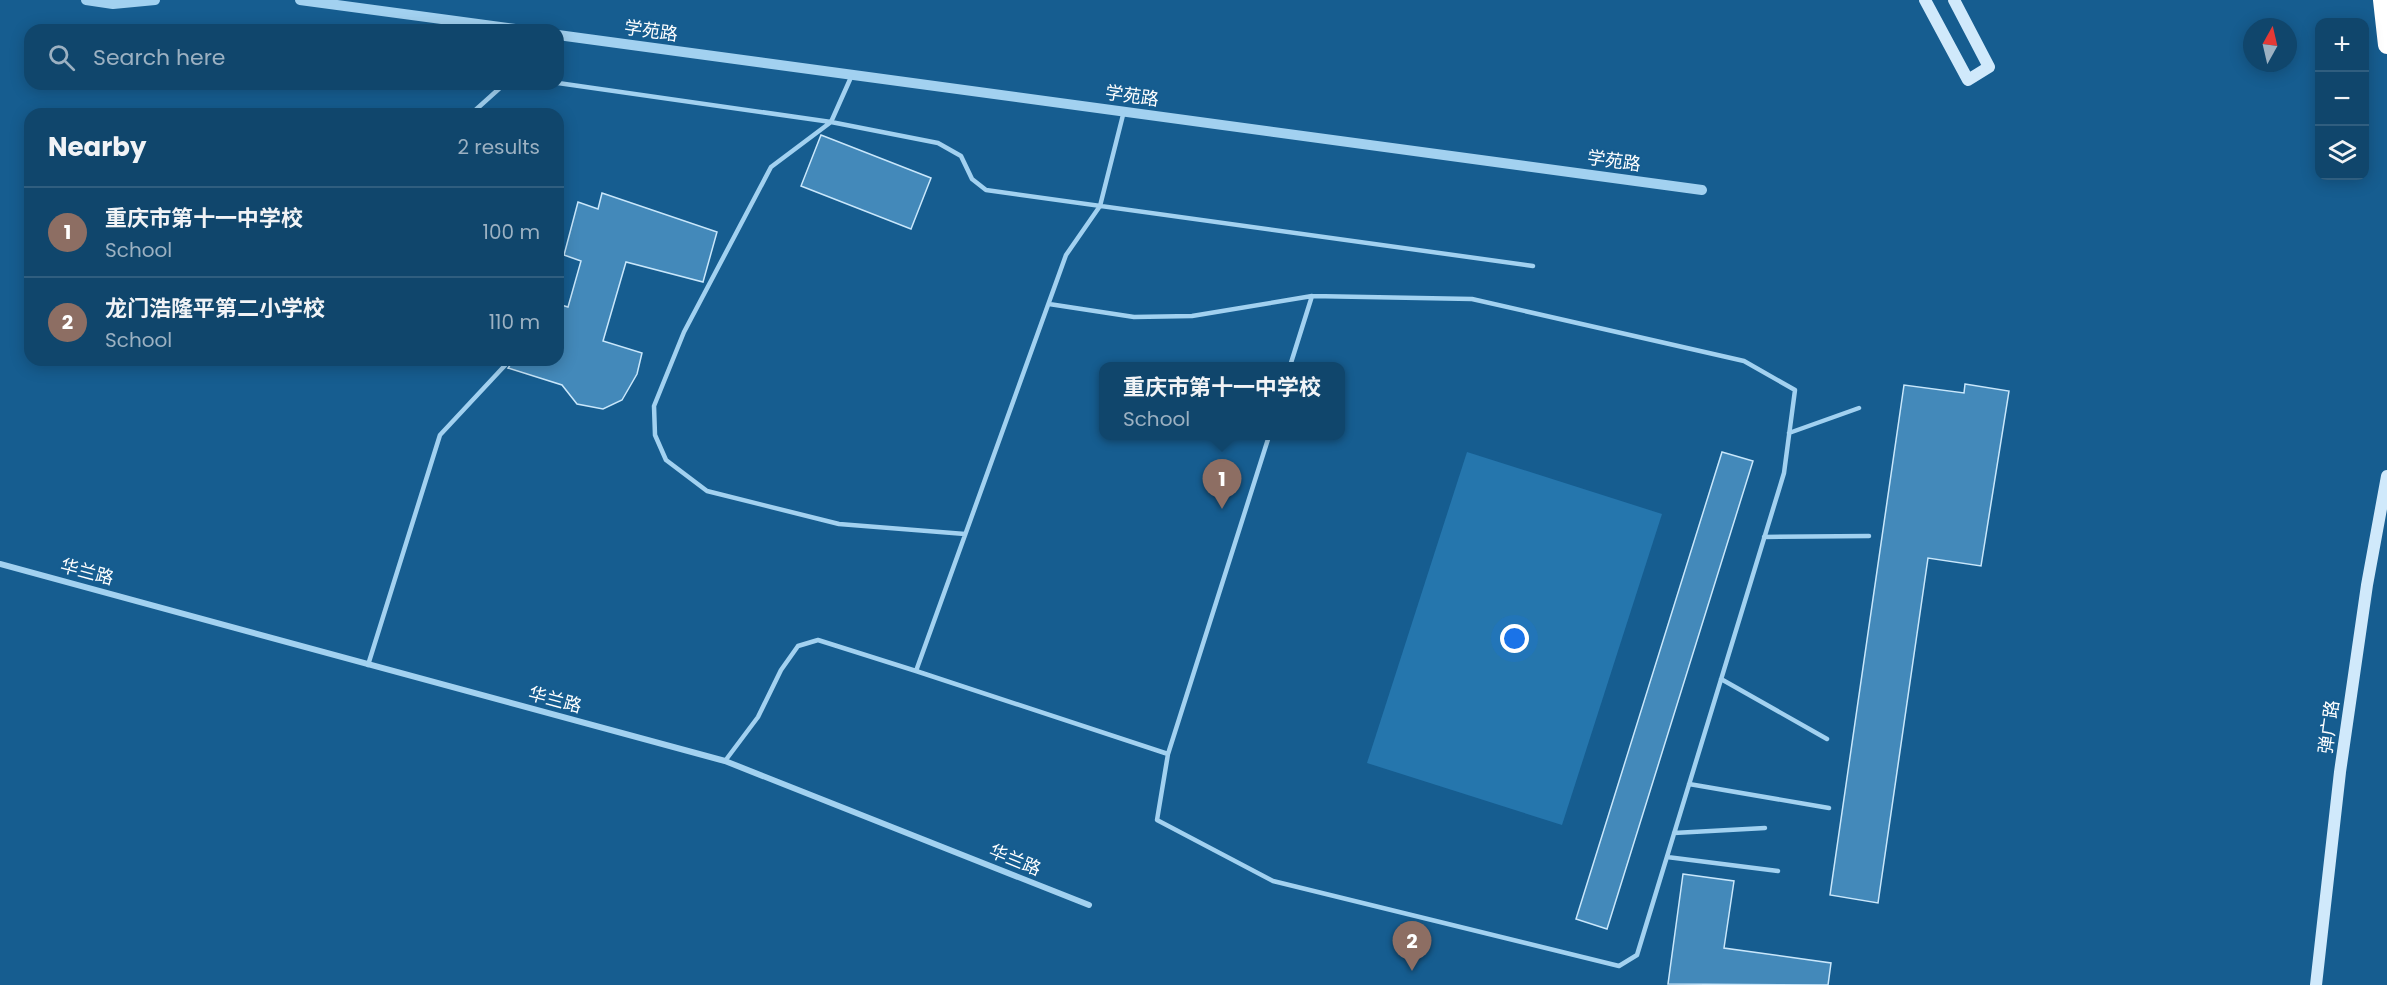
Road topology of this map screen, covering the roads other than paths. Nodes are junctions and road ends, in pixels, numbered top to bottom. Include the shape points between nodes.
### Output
1 (86, 0) edge
2 (155, 0) edge
3 (300, 0) edge
4 (1925, 0) edge
5 (1954, 0) edge
6 (2382, 0) edge
7 (478, 24) edge
8 (564, 36) edge
9 (2387, 45) edge
10 (852, 75) junction
11 (564, 83) edge
12 (498, 90) edge
13 (478, 108) edge
14 (1124, 111) junction
15 (831, 122) junction
16 (1702, 190) dead end
17 (1100, 206) junction
18 (1533, 266) dead end
19 (1312, 296) junction
20 (1049, 304) junction
21 (1291, 362) edge
22 (504, 366) edge
23 (1859, 408) dead end
24 (1789, 433) junction
25 (1267, 440) edge
26 (2387, 476) edge
27 (965, 534) junction
28 (1869, 536) dead end
29 (1764, 537) junction
30 (0, 564) edge
31 (368, 665) junction
32 (916, 671) junction
33 (1721, 679) junction
34 (1827, 739) dead end
35 (1168, 754) junction
36 (725, 761) junction
37 (1689, 784) junction
38 (1829, 808) dead end
39 (1764, 828) dead end
40 (1674, 833) junction
41 (1667, 857) junction
42 (1778, 871) dead end
43 (1089, 905) dead end
44 (2316, 985) edge

1 - 2 street via 113,4
3 - 7 street
4 - 5 main road via 1968,80 1989,67
6 - 9 highway
8 - 10 street, 学苑路
10 - 14 street, 学苑路
10 - 15 lane
11 - 15 lane
12 - 13 lane
14 - 16 street, 学苑路
14 - 17 lane
15 - 17 lane via 938,143 961,156 972,179 986,190
15 - 27 lane via 771,167 684,332 654,406 655,435 666,460 707,491 838,524
17 - 18 lane
17 - 20 lane via 1066,255
19 - 20 lane via 1192,316 1134,317
19 - 21 lane
19 - 24 lane via 1472,298 1744,361 1795,390
20 - 27 lane
22 - 31 lane via 440,435
23 - 24 lane
24 - 29 lane via 1784,473
25 - 35 lane
26 - 44 main road, 弹广路 via 2343,751
27 - 32 lane
28 - 29 lane
29 - 33 lane
30 - 31 street, 华兰路
31 - 36 street, 华兰路
32 - 35 lane
32 - 36 lane via 818,640 798,646 781,670 758,717
33 - 34 lane
33 - 37 lane
35 - 41 lane via 1157,820 1273,881 1619,966 1637,955
36 - 43 street, 华兰路
37 - 38 lane
37 - 40 lane
39 - 40 lane
40 - 41 lane
41 - 42 lane

